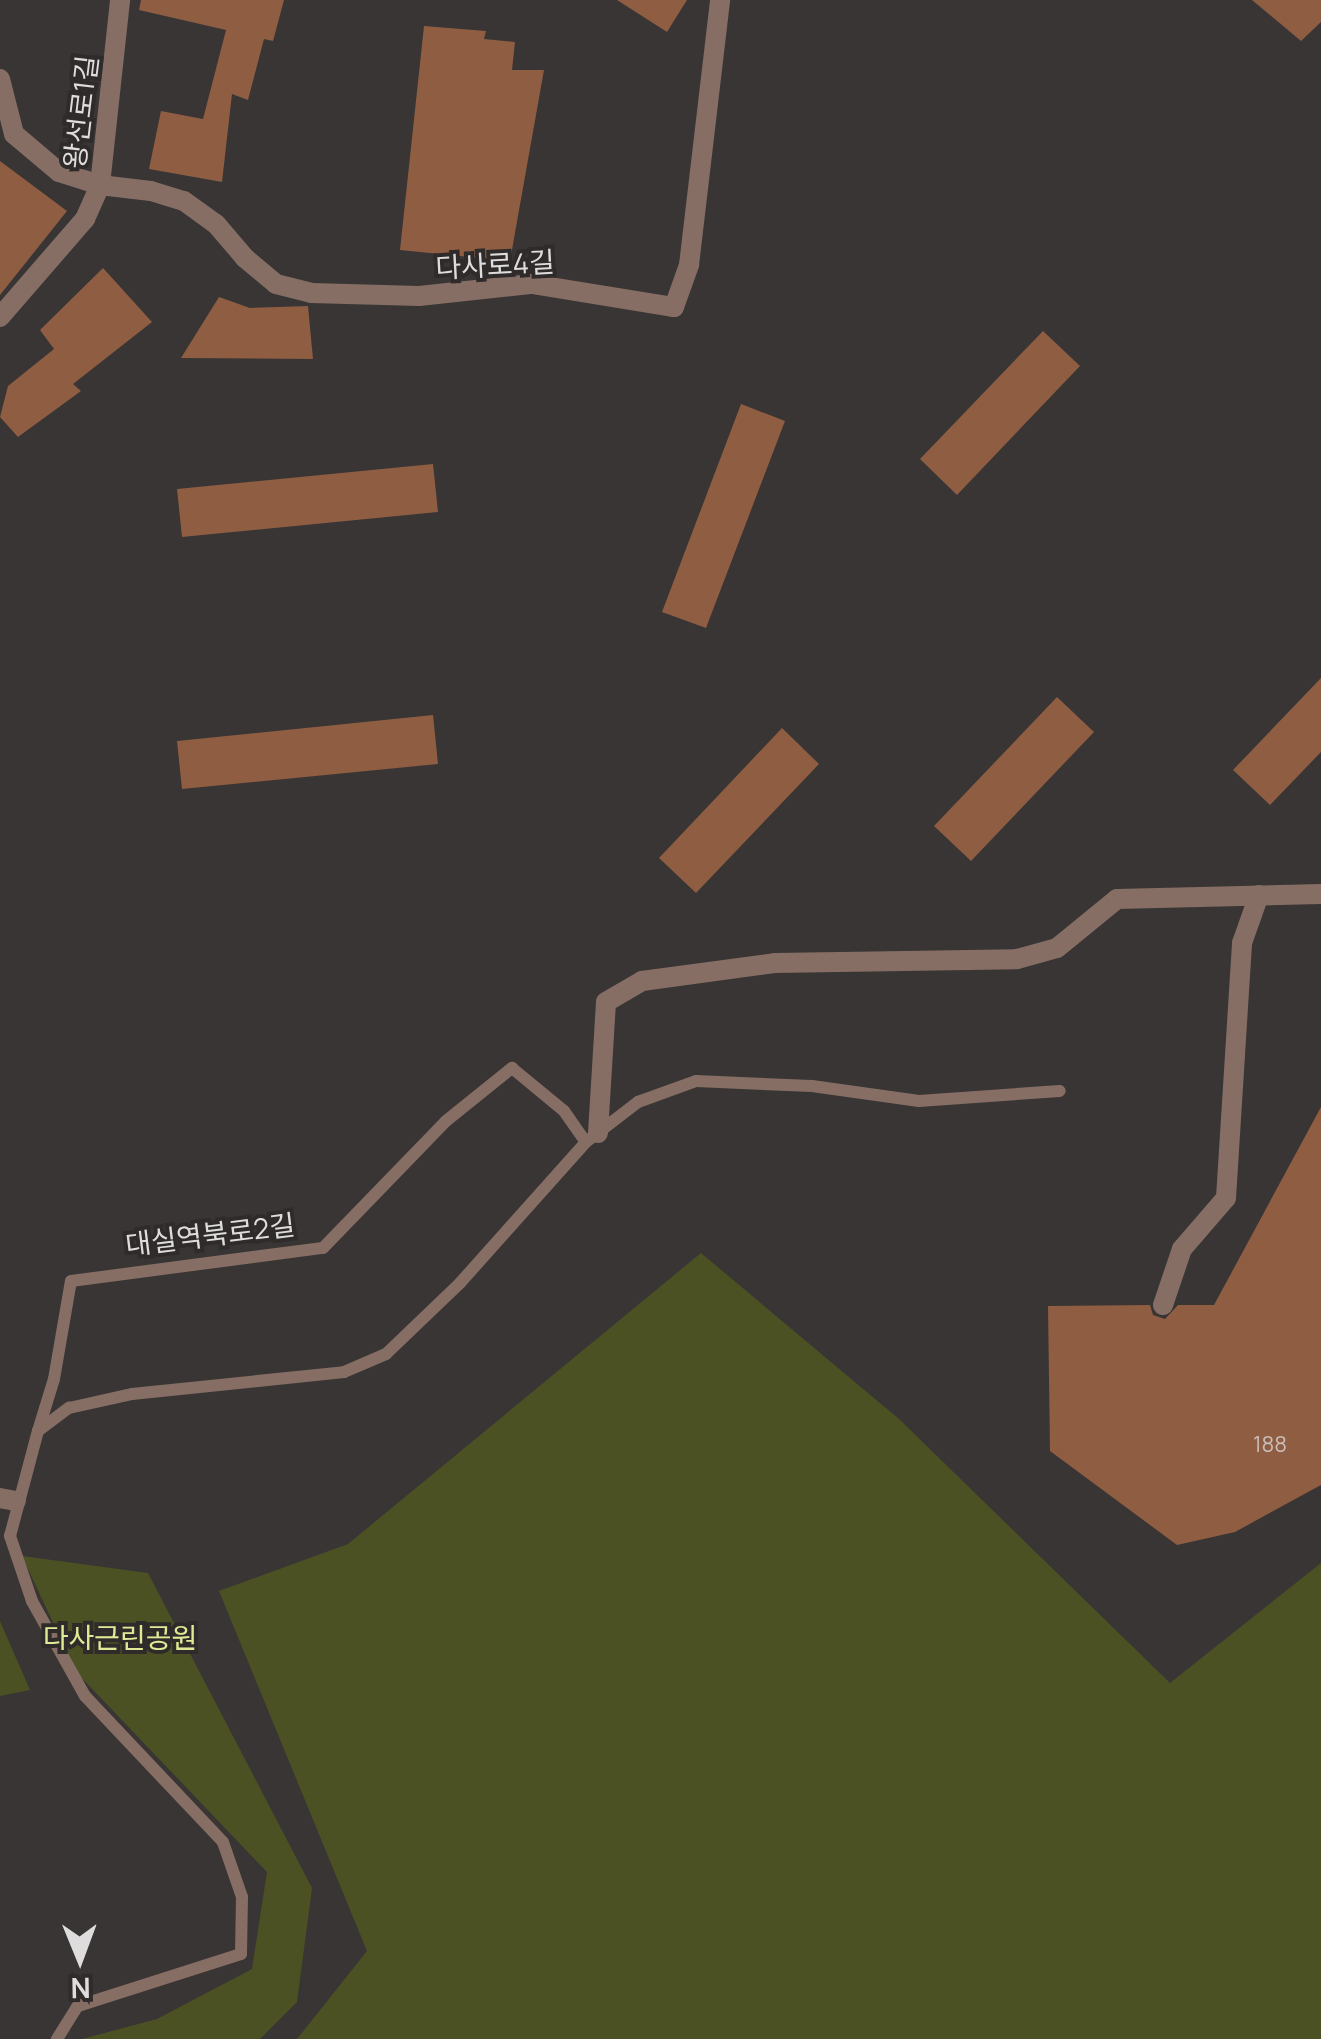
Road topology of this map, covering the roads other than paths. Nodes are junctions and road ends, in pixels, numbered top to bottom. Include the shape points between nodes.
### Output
1 (120, 0) edge
2 (720, 0) edge
3 (0, 78) edge
4 (100, 185) junction
5 (0, 317) edge
6 (1321, 894) edge
7 (1259, 895) junction
8 (1060, 1090) dead end
9 (592, 1137) junction
10 (1163, 1305) dead end
11 (38, 1431) junction
12 (8, 1500) edge
13 (58, 2039) edge

1 - 4 street, 왕선로1길
2 - 4 street, 다사로4길 via 689,265 674,307 532,284 419,296 311,293 276,284 184,201
3 - 4 street via 14,134 27,148 59,172
4 - 5 street, 왕선로1길 via 85,219
6 - 7 street
7 - 9 street via 1117,899 1057,948 1018,960 775,962 642,981 606,1002
7 - 10 street via 1242,943 1226,1198 1182,1249
8 - 9 lane via 919,1101 812,1086 696,1081 638,1102
9 - 11 lane via 386,1354 344,1372 132,1394 69,1408
9 - 11 lane, 대실역북로2길 via 512,1068 446,1121 324,1248 72,1282
11 - 12 lane, 대실역북로2길
12 - 13 lane, 대실역북로2길 via 10,1536 32,1601 63,1661 85,1696 222,1842 242,1898 241,1954 78,2006

